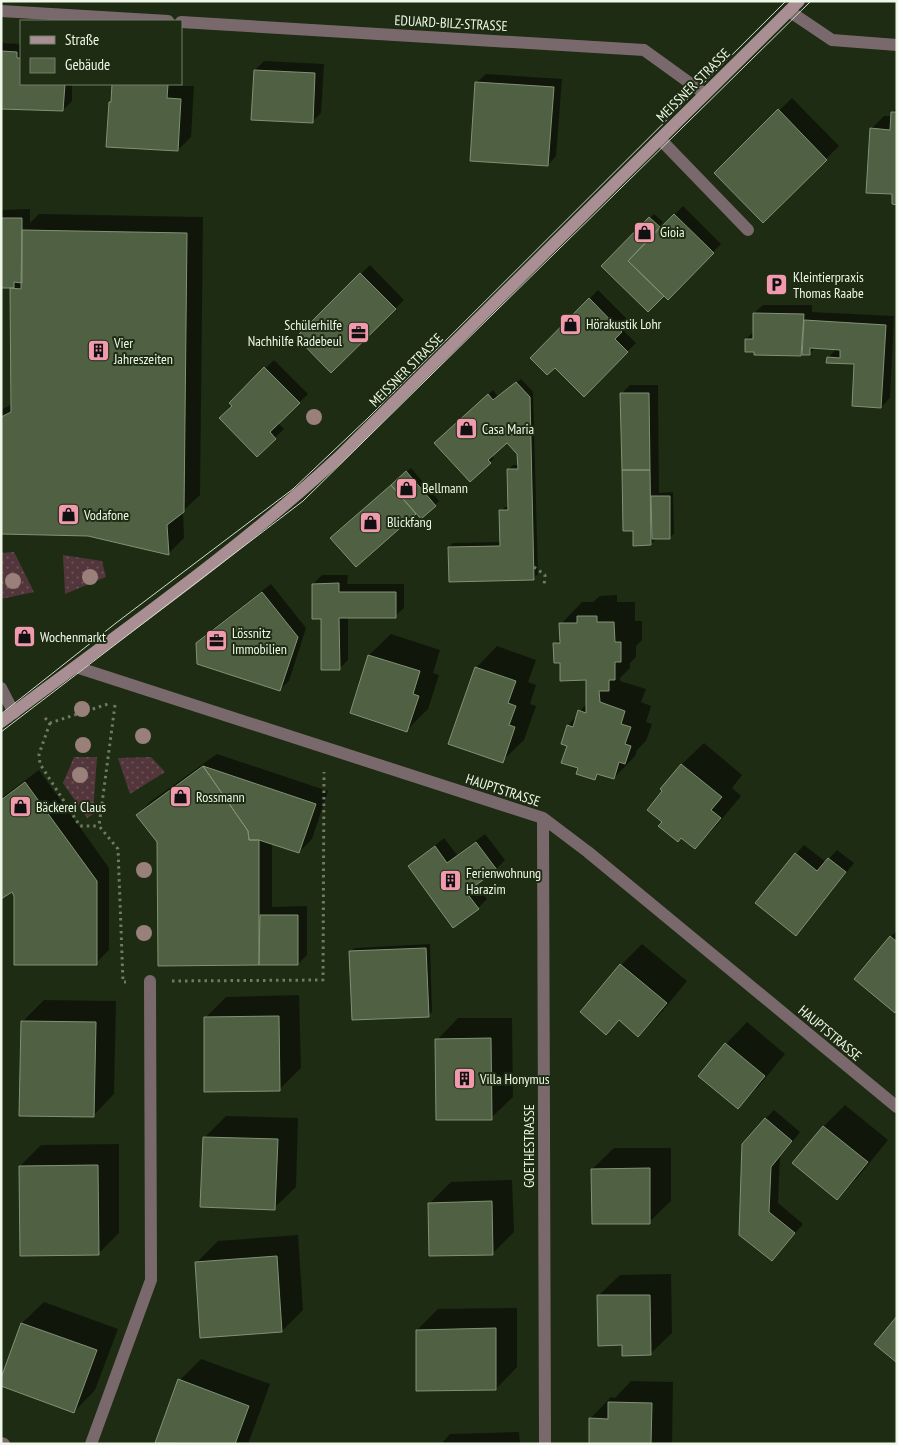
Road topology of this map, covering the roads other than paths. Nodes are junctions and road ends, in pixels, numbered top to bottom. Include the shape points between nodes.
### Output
1 (799, 1) edge
2 (1, 11) edge
3 (790, 11) junction
4 (151, 20) edge
5 (182, 22) edge
6 (897, 45) edge
7 (704, 94) junction
8 (660, 139) junction
9 (748, 230) dead end
10 (76, 667) junction
11 (1, 688) edge
12 (14, 713) junction
13 (1, 722) edge
14 (543, 818) junction
15 (150, 981) road end
16 (897, 1108) edge
17 (91, 1444) edge
18 (545, 1444) edge

1 - 3 main road, MEISSNER STRASSE
2 - 4 street
3 - 6 street via 832,40
3 - 7 main road, MEISSNER STRASSE
5 - 7 street, EDUARD-BILZ-STRASSE via 644,50
7 - 8 main road, MEISSNER STRASSE
8 - 9 street
8 - 10 main road, MEISSNER STRASSE via 300,493
10 - 12 main road, MEISSNER STRASSE
10 - 14 street, HAUPTSTRASSE
11 - 12 street
12 - 13 main road, MEISSNER STRASSE
14 - 16 street, HAUPTSTRASSE
14 - 18 street, GOETHESTRASSE
15 - 17 street via 151,1280

